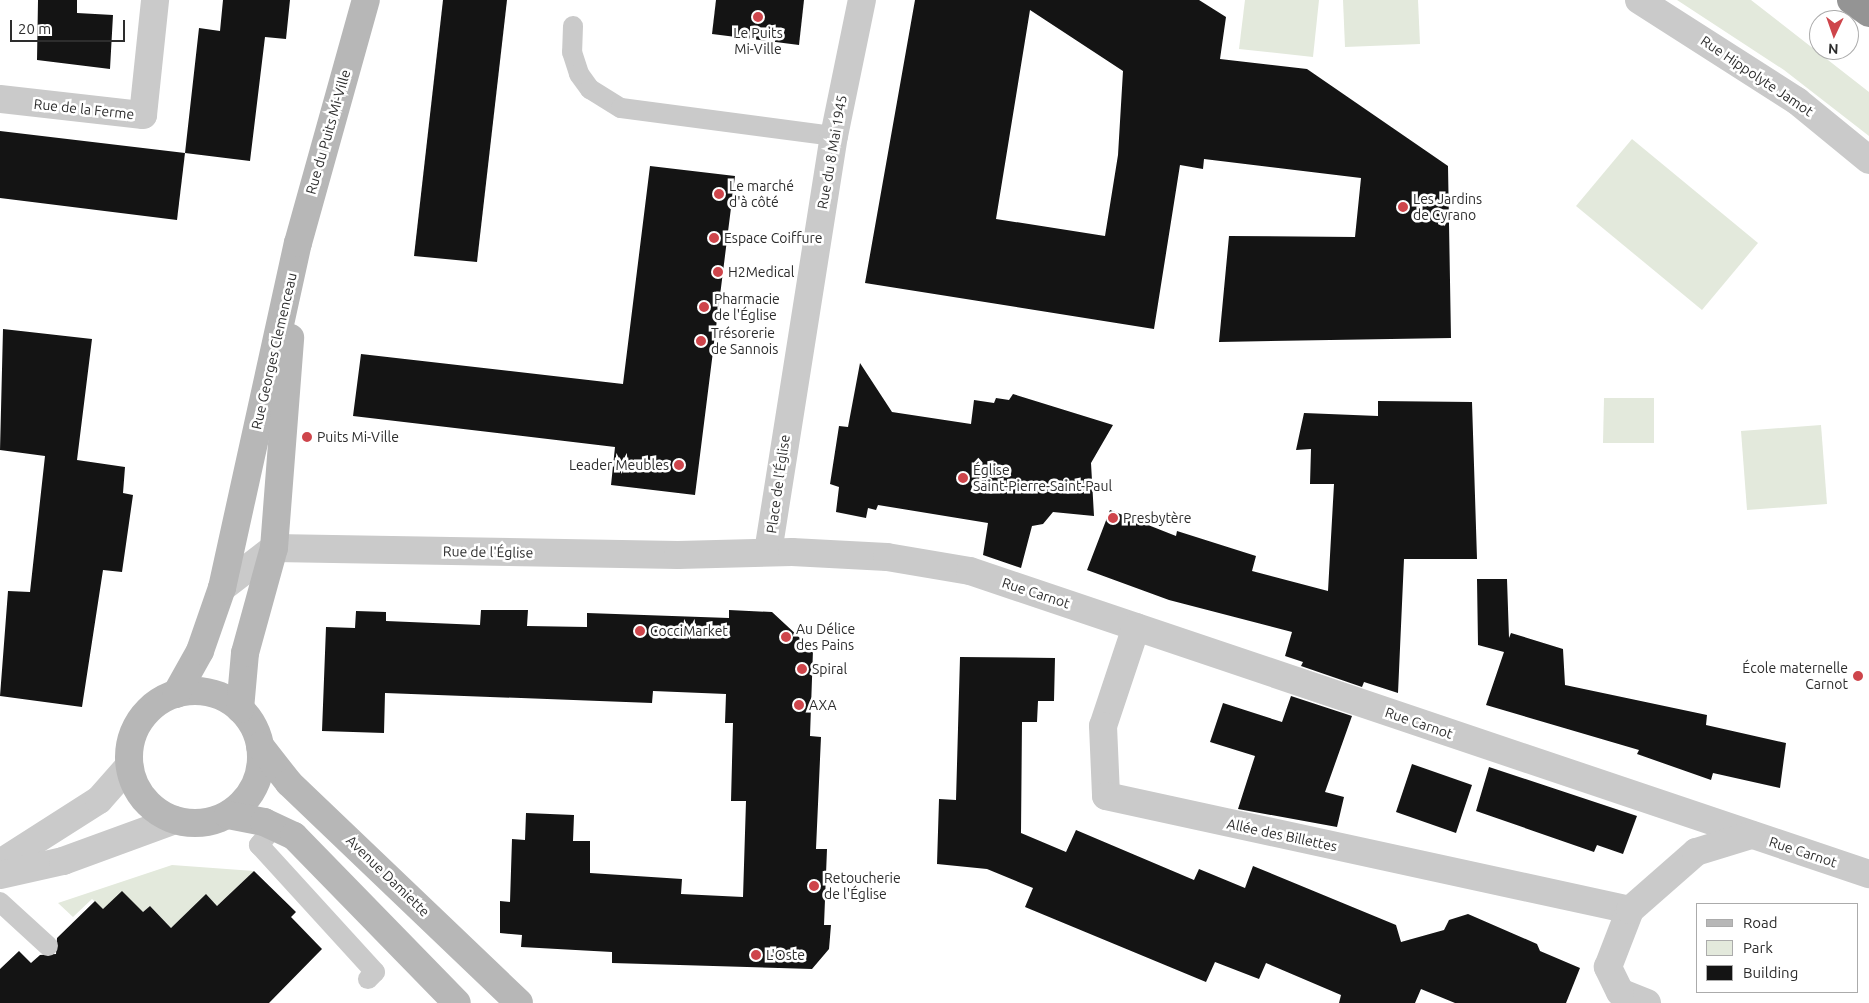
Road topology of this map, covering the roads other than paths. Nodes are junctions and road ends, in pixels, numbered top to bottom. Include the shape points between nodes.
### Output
1 (155, 0) edge
2 (366, 0) edge
3 (862, 0) edge
4 (1639, 0) edge
5 (1851, 0) edge
6 (1869, 13) edge
7 (573, 26) dead end
8 (0, 99) edge
9 (834, 136) junction
10 (1869, 160) edge
11 (294, 264) junction
12 (805, 304) joint
13 (274, 548) junction
14 (768, 552) junction
15 (970, 571) joint
16 (222, 588) junction
17 (1136, 627) junction
18 (176, 694) junction
19 (240, 709) junction
20 (260, 746) junction
21 (129, 766) junction
22 (228, 815) junction
23 (175, 820) junction
24 (276, 826) junction
25 (1751, 835) junction
26 (0, 863) edge
27 (1869, 874) edge
28 (0, 875) edge
29 (0, 902) edge
30 (0, 910) edge
31 (1630, 910) junction
32 (368, 979) dead end
33 (457, 1003) edge
34 (519, 1003) edge
35 (1647, 1003) edge

1 - 8 street, Rue de la Ferme via 143,115
2 - 11 main road, Rue du Puits Mi-Ville
3 - 9 street, Rue du 8 Mai 1945
4 - 10 street, Rue Hippolyte Jamot via 1798,101
5 - 6 highway
7 - 9 lane via 572,52 579,74 590,89 621,108
9 - 12 street, Rue du 8 Mai 1945
11 - 13 main road, Rue Georges Clemenceau
11 - 16 main road, Rue Georges Clemenceau
12 - 14 street, Place de l'Église
13 - 14 street, Rue de l'Église via 678,555
13 - 16 street
13 - 19 main road, Rue Georges Clemenceau via 245,652
14 - 15 street, Place de l'Église via 887,556
15 - 17 street, Rue Carnot
16 - 18 main road, Rue Georges Clemenceau via 200,652
17 - 25 street, Rue Carnot
17 - 31 street, Allée des Billettes via 1103,726 1106,796
18 - 19 main road via 203,691
18 - 21 main road via 139,721 132,735
19 - 20 main road
20 - 22 main road via 255,785
20 - 34 main road, Avenue Damiette via 289,782
21 - 23 main road via 149,805
21 - 26 street via 99,800
22 - 23 main road via 208,822
22 - 24 main road
23 - 28 street via 63,861
24 - 32 lane via 259,844 375,972
24 - 33 main road via 322,860
25 - 27 street, Rue Carnot
25 - 31 street via 1696,852
29 - 30 lane via 43,951
31 - 35 street via 1608,967 1620,992

